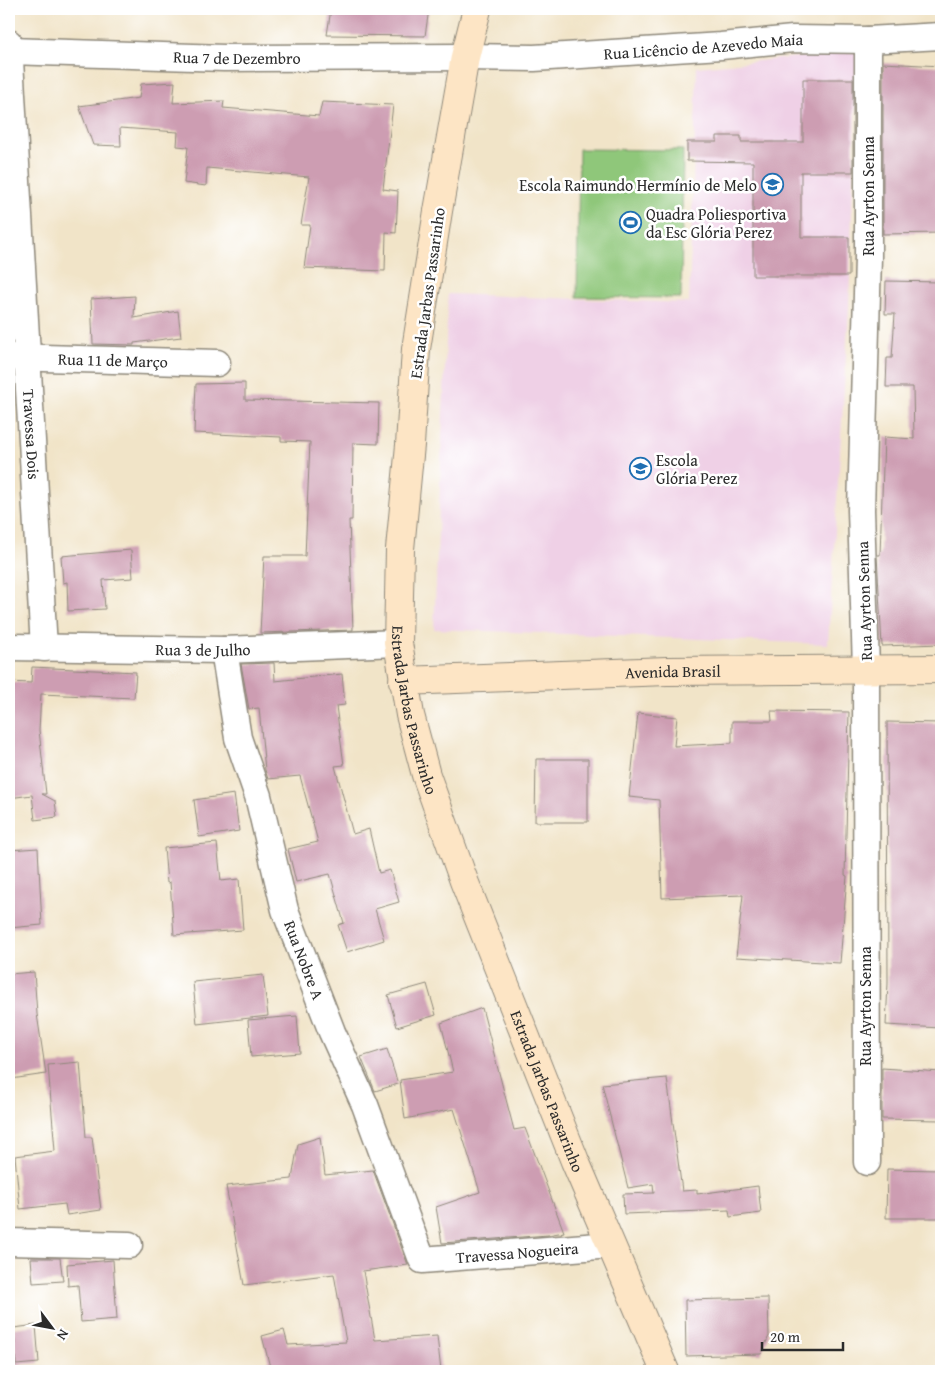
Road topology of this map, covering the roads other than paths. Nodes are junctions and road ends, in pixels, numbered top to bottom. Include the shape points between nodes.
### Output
1 (477, 9) edge
2 (941, 36) edge
3 (868, 40) junction
4 (9, 49) edge
5 (465, 57) junction
6 (18, 357) edge
7 (217, 363) dead end
8 (398, 643) junction
9 (9, 647) edge
10 (44, 648) junction
11 (224, 650) junction
12 (866, 669) junction
13 (941, 669) edge
14 (403, 681) junction
15 (867, 1162) dead end
16 (9, 1242) edge
17 (129, 1245) dead end
18 (611, 1245) junction
19 (422, 1260) joint
20 (664, 1371) edge

1 - 5 street, Estrada Jarbas Passarinho
2 - 3 street, Rua Licêncio de Azevedo Maia
3 - 5 street, Rua Licêncio de Azevedo Maia via 794,39 534,58
3 - 12 street, Rua Ayrton Senna via 868,257 861,510
4 - 5 street, Rua 7 de Dezembro via 224,58
4 - 6 street, Travessa Dois
5 - 8 street, Estrada Jarbas Passarinho via 416,348 400,549
6 - 7 street, Rua 11 de Março
6 - 10 street, Travessa Dois
8 - 11 street, Rua 3 de Julho
8 - 14 street, Estrada Jarbas Passarinho
9 - 10 street, Rua 3 de Julho
10 - 11 street, Rua 3 de Julho
11 - 19 street, Rua Nobre A via 238,738 258,796 285,910 332,1032 365,1105
12 - 13 street, Avenida Brasil
12 - 14 street, Avenida Brasil
12 - 15 street, Rua Ayrton Senna
14 - 18 street, Estrada Jarbas Passarinho via 426,775 464,881
16 - 17 street
18 - 19 street, Travessa Nogueira
18 - 20 street, Estrada Jarbas Passarinho

